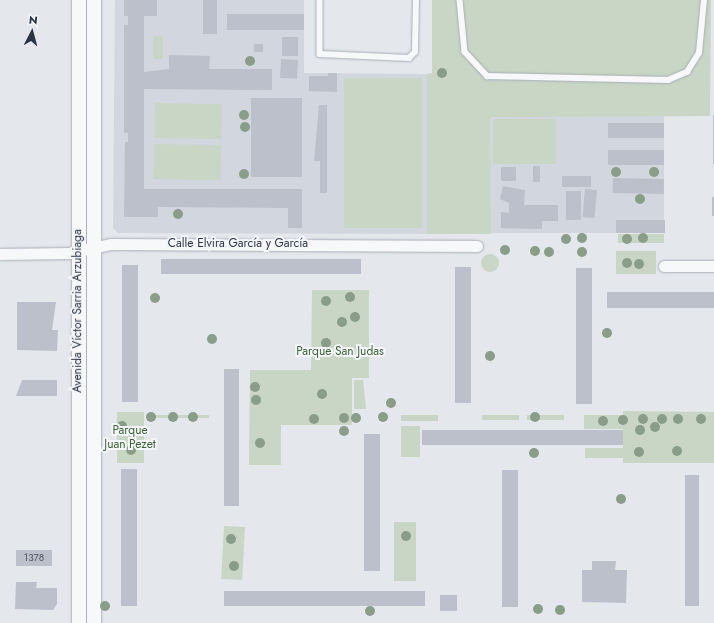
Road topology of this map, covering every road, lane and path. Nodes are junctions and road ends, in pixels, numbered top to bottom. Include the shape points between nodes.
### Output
1 (79, 0) edge
2 (94, 0) edge
3 (320, 0) edge
4 (416, 0) edge
5 (460, 0) edge
6 (704, 0) edge
7 (94, 246) junction
8 (477, 246) dead end
9 (78, 251) junction
10 (0, 254) edge
11 (664, 266) dead end
12 (714, 266) edge
13 (79, 623) edge
14 (94, 623) edge

1 - 9 street, Avenida Víctor Sarria Arzubiaga
2 - 7 street, Avenida Víctor Sarria Arzubiaga
3 - 4 lane via 320,54 410,58 415,52
5 - 6 lane via 465,52 486,76 660,80 678,78 695,63 702,41
7 - 8 street, Calle Elvira García y García
7 - 9 street, Calle Elvira García y García
7 - 14 street, Avenida Víctor Sarria Arzubiaga
9 - 10 street, Calle Elvira García y García
9 - 13 street, Avenida Víctor Sarria Arzubiaga
11 - 12 street

